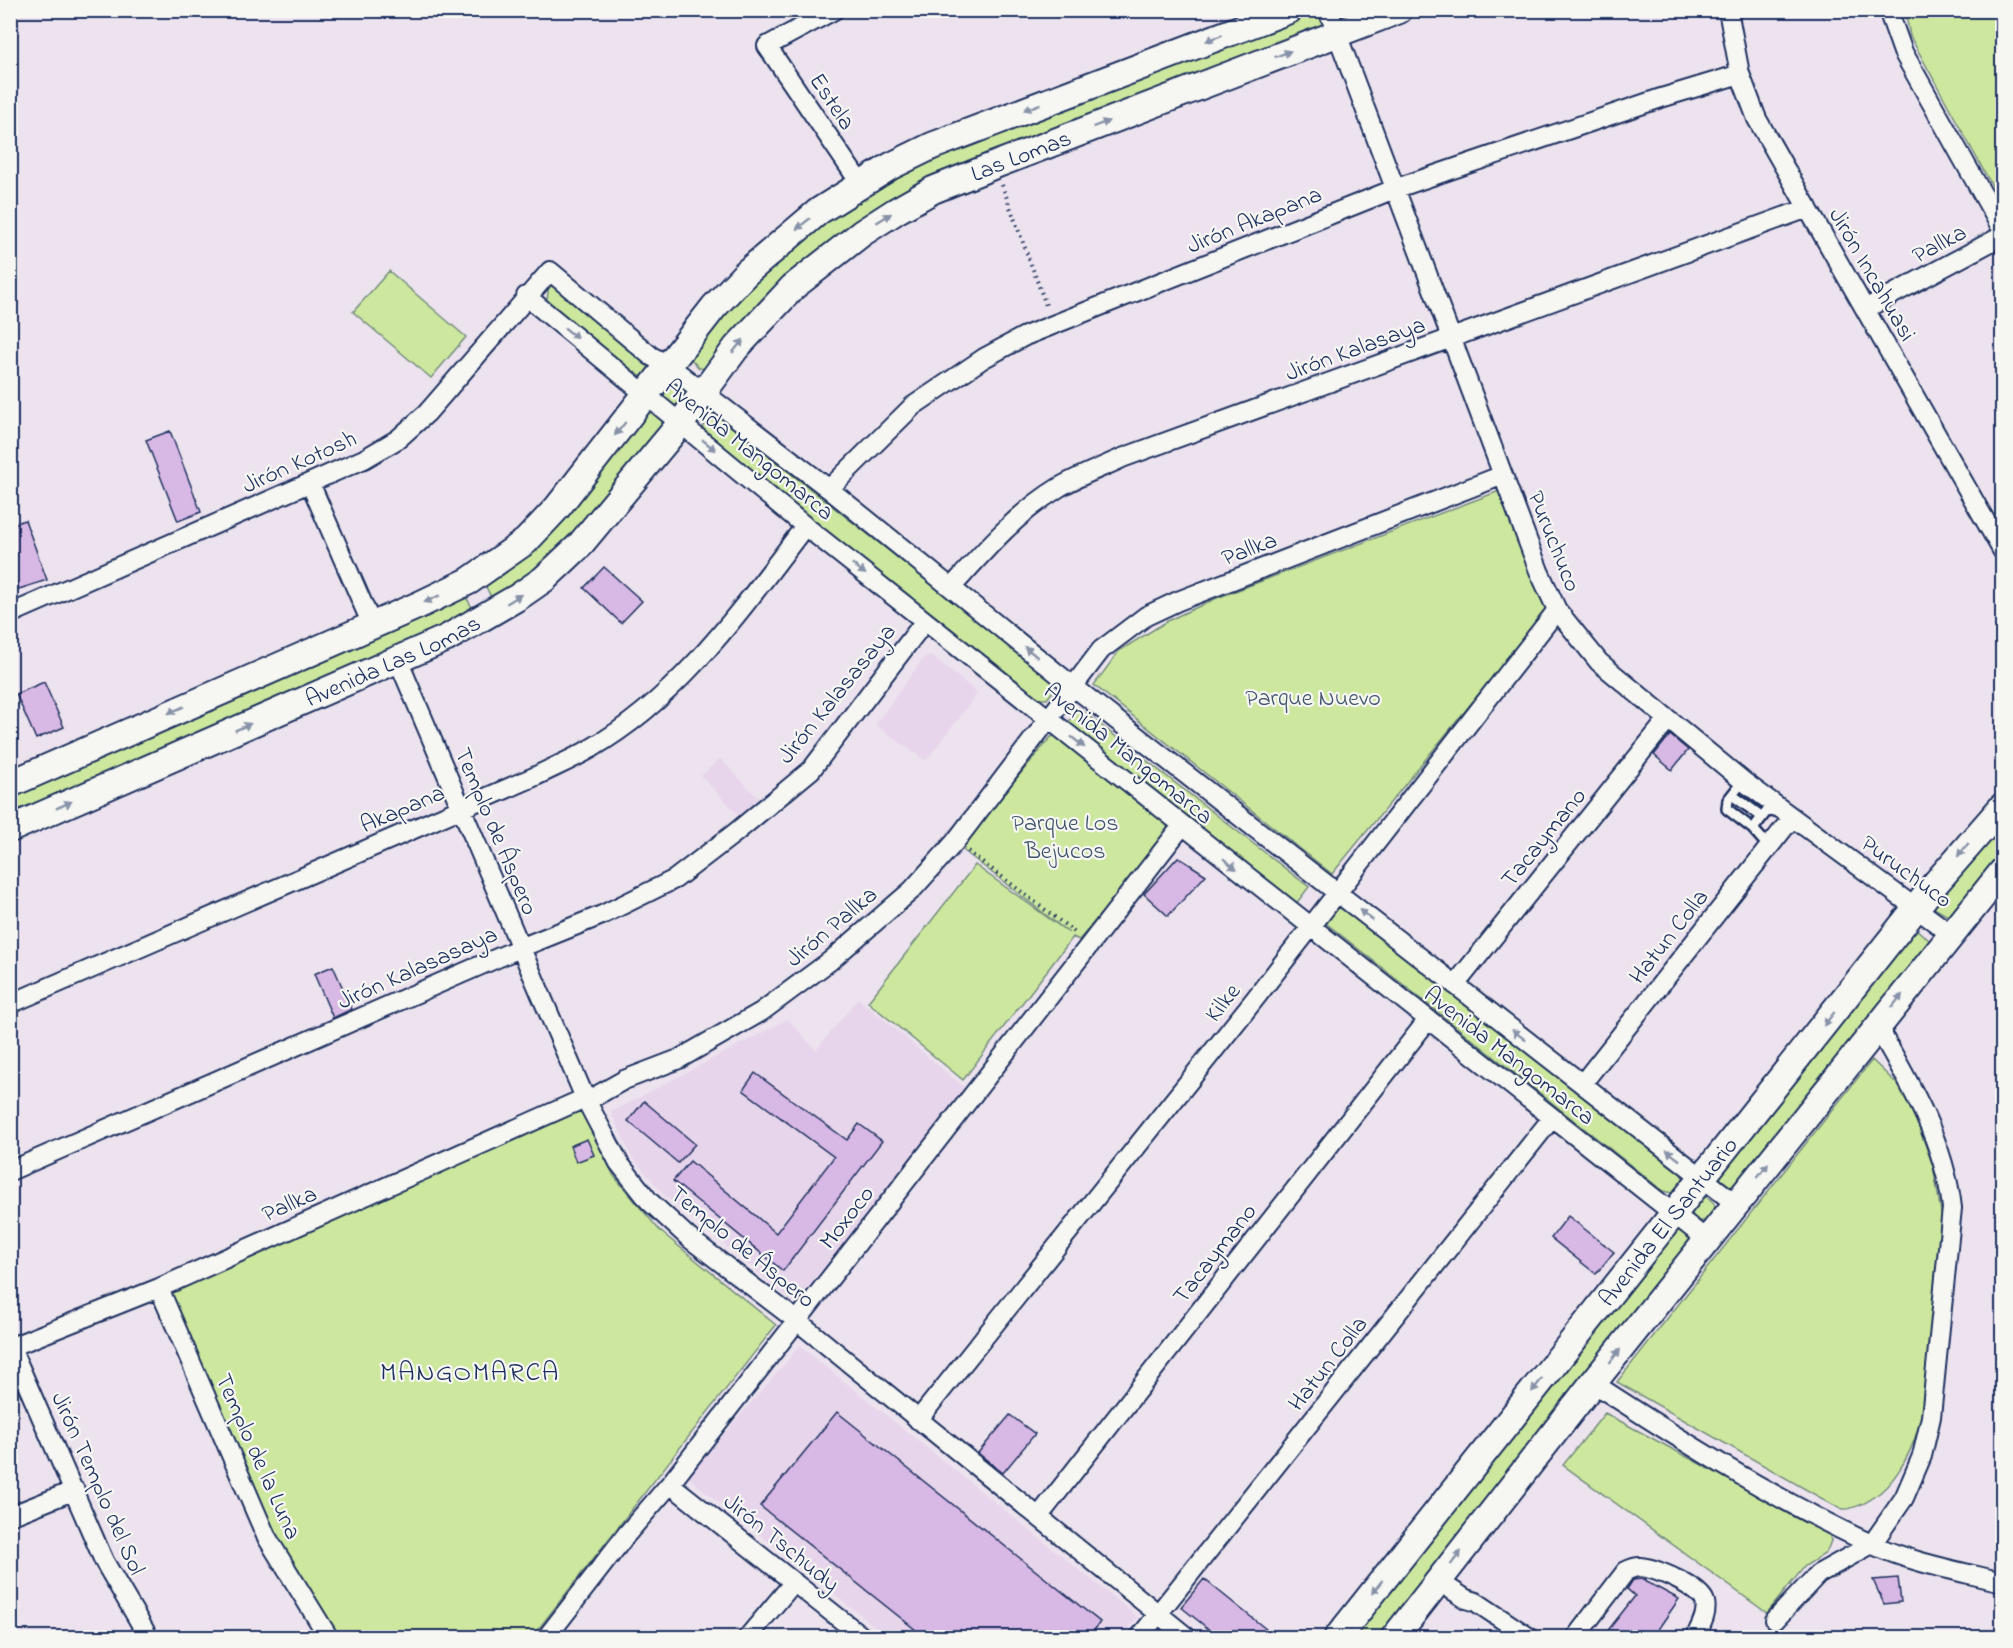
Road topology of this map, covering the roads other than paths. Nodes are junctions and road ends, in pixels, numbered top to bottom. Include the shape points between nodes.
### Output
1 (1289, 10) edge
2 (1399, 10) edge
3 (1728, 10) edge
4 (1888, 10) edge
5 (823, 13) edge
6 (1333, 22) edge
7 (1740, 74) junction
8 (860, 183) junction
9 (1397, 188) junction
10 (1808, 208) junction
11 (2002, 229) edge
12 (2002, 236) edge
13 (550, 271) joint
14 (526, 296) junction
15 (1865, 309) junction
16 (1453, 338) junction
17 (668, 365) junction
18 (704, 393) junction
19 (647, 395) junction
20 (681, 423) junction
21 (1503, 475) junction
22 (310, 483) junction
23 (829, 489) junction
24 (805, 526) junction
25 (2002, 550) edge
26 (470, 581) junction
27 (952, 587) junction
28 (1557, 610) junction
29 (10, 614) edge
30 (489, 614) junction
31 (925, 621) junction
32 (372, 625) junction
33 (398, 660) junction
34 (1074, 687) junction
35 (1668, 719) junction
36 (1051, 720) junction
37 (10, 784) edge
38 (1737, 788) junction
39 (2002, 807) edge
40 (461, 808) junction
41 (1786, 814) junction
42 (1761, 816) junction
43 (1182, 826) junction
44 (10, 829) edge
45 (1753, 829) junction
46 (1769, 847) junction
47 (2002, 872) edge
48 (1338, 893) junction
49 (1918, 908) junction
50 (1309, 927) junction
51 (1951, 934) junction
52 (520, 948) junction
53 (1455, 985) junction
54 (10, 1004) edge
55 (1427, 1020) junction
56 (1877, 1026) junction
57 (1582, 1084) junction
58 (586, 1099) junction
59 (1552, 1118) junction
60 (10, 1171) edge
61 (1703, 1179) junction
62 (1736, 1204) junction
63 (1673, 1215) junction
64 (1707, 1240) junction
65 (159, 1288) junction
66 (796, 1320) junction
67 (11, 1346) edge
68 (1593, 1383) junction
69 (918, 1420) junction
70 (670, 1484) junction
71 (75, 1490) junction
72 (10, 1516) edge
73 (1039, 1516) junction
74 (1872, 1544) junction
75 (1438, 1581) junction
76 (794, 1582) junction
77 (2002, 1582) edge
78 (1466, 1599) junction
79 (1158, 1614) junction
80 (1775, 1620) dead end
81 (149, 1638) edge
82 (329, 1638) edge
83 (546, 1638) edge
84 (747, 1638) edge
85 (864, 1638) edge
86 (1139, 1638) edge
87 (1188, 1638) edge
88 (1337, 1638) edge
89 (1394, 1638) edge
90 (1519, 1638) edge
91 (1530, 1638) edge
92 (1575, 1638) edge
93 (1695, 1638) edge

1 -> 8 street, Las Lomas via 976,128
2 - 6 street, Las Lomas
3 - 7 street, Jirón Incahuasi
4 - 11 street via 1903,52
5 - 8 street, Estela via 767,46
6 - 9 street, Puruchuco
18 -> 6 street, Las Lomas via 765,316 826,259 933,190
7 - 9 street, Jirón Akapana
7 - 10 street, Jirón Incahuasi via 1757,119
8 -> 17 street, Las Lomas via 819,211 746,273
9 - 16 street, Puruchuco
9 - 23 street, Jirón Akapana via 1025,336 984,358 913,406
10 - 15 street, Jirón Incahuasi
10 - 16 street, Jirón Kalasaya
12 - 15 street, Pallka
13 - 14 street, Jirón Kotosh
13 - 17 street, Avenida Mangomarca via 651,356
14 -> 19 street, Avenida Mangomarca
14 - 22 street, Jirón Kotosh via 427,413 398,440
15 - 25 street, Jirón Incahuasi
16 - 21 street, Puruchuco
16 - 27 street, Jirón Kalasaya via 1122,458 1059,488 1005,530
17 - 18 street, Avenida Mangomarca
17 - 19 street, Avenida Las Lomas
18 - 20 street, Avenida Las Lomas
18 - 23 street, Avenida Mangomarca
19 - 20 street, Avenida Mangomarca
19 -> 26 street, Avenida Las Lomas via 542,524 512,552
20 -> 24 street, Avenida Mangomarca
30 -> 20 street, Avenida Las Lomas via 544,579 579,546
21 - 28 street, Puruchuco
21 - 34 street, Pallka via 1146,616 1101,651
22 - 29 street, Jirón Kotosh
22 - 32 street
23 - 27 street, Avenida Mangomarca
24 -> 31 street, Avenida Mangomarca
24 - 40 street, Akapana via 731,623 646,709 591,749
26 - 30 street
26 -> 32 street, Avenida Las Lomas
34 -> 27 street, Avenida Mangomarca
28 - 35 street, Puruchuco via 1599,662
28 - 48 street, Kilke
30 - 33 street, Avenida Las Lomas
31 - 36 street, Avenida Mangomarca
31 - 52 street, Jirón Kalasasaya via 811,770 735,833 675,879 602,915
32 -> 37 street, Avenida Las Lomas
33 - 40 street, Templo de Áspero
44 -> 33 street, Avenida Las Lomas
34 - 36 street, Pallka
34 - 48 street, Avenida Mangomarca
35 - 38 street, Puruchuco
35 - 53 street, Tacaymano
36 -> 43 street, Avenida Mangomarca
36 - 58 street, Jirón Pallka via 912,890 830,962 761,1012 679,1059
38 - 41 street, Puruchuco
38 - 42 lane
38 - 45 lane via 1726,809
39 -> 49 street, Avenida El Santuario
40 - 52 street, Templo de Áspero
40 - 54 street, Akapana
41 - 42 lane via 1766,812
41 - 46 street, Hatun Colla
41 - 49 street, Puruchuco
42 - 45 lane
43 -> 50 street, Avenida Mangomarca
43 - 66 street, Moxoco
45 - 46 lane
46 - 57 street, Hatun Colla
47 - 51 street, Avenida El Santuario
48 - 50 street, Kilke
53 -> 48 street, Avenida Mangomarca
49 - 51 street, Puruchuco
49 -> 61 street, Avenida El Santuario
50 - 55 street, Avenida Mangomarca
50 - 69 street, Kilke
56 -> 51 street, Avenida El Santuario
52 - 58 street, Templo de Áspero
52 - 60 street, Jirón Kalasasaya
57 -> 53 street, Avenida Mangomarca
55 - 59 street, Avenida Mangomarca
55 - 73 street, Tacaymano
62 -> 56 street, Avenida El Santuario
56 - 74 street via 1943,1157 1952,1208 1930,1417 1922,1456 1904,1498
61 -> 57 street, Avenida Mangomarca
58 - 65 street, Pallka
58 - 66 street, Templo de Áspero via 619,1163 649,1201 689,1238
59 - 63 street, Avenida Mangomarca
59 - 79 street, Hatun Colla
61 - 62 street, Avenida Mangomarca
61 - 63 street, Avenida El Santuario
62 - 64 street, Avenida El Santuario
63 - 64 street, Avenida Mangomarca
63 -> 88 street, Avenida El Santuario
68 -> 64 street, Avenida El Santuario
65 - 67 street, Pallka
65 - 82 street, Templo de la Luna via 266,1536
66 - 69 street, Templo de Áspero
66 - 70 street, Moxoco
67 - 71 street, Jirón Templo del Sol
68 - 74 street via 1745,1477
75 -> 68 street, Avenida El Santuario
69 - 73 street, Templo de Áspero
70 - 76 street, Jirón Tschudy
70 - 83 street, Moxoco
71 - 72 street
71 - 81 street, Jirón Templo del Sol via 104,1561
73 - 79 street, Templo de Áspero
74 - 77 street
74 - 80 street via 1818,1574
75 - 78 street
75 - 89 street, Avenida El Santuario
76 - 84 street
76 - 85 street, Jirón Tschudy
78 - 90 street
78 - 91 street
79 - 86 street, Hatun Colla
79 - 87 street, Templo de Áspero
92 - 93 street via 1626,1571 1638,1567 1655,1570 1700,1591 1705,1602 1704,1616

